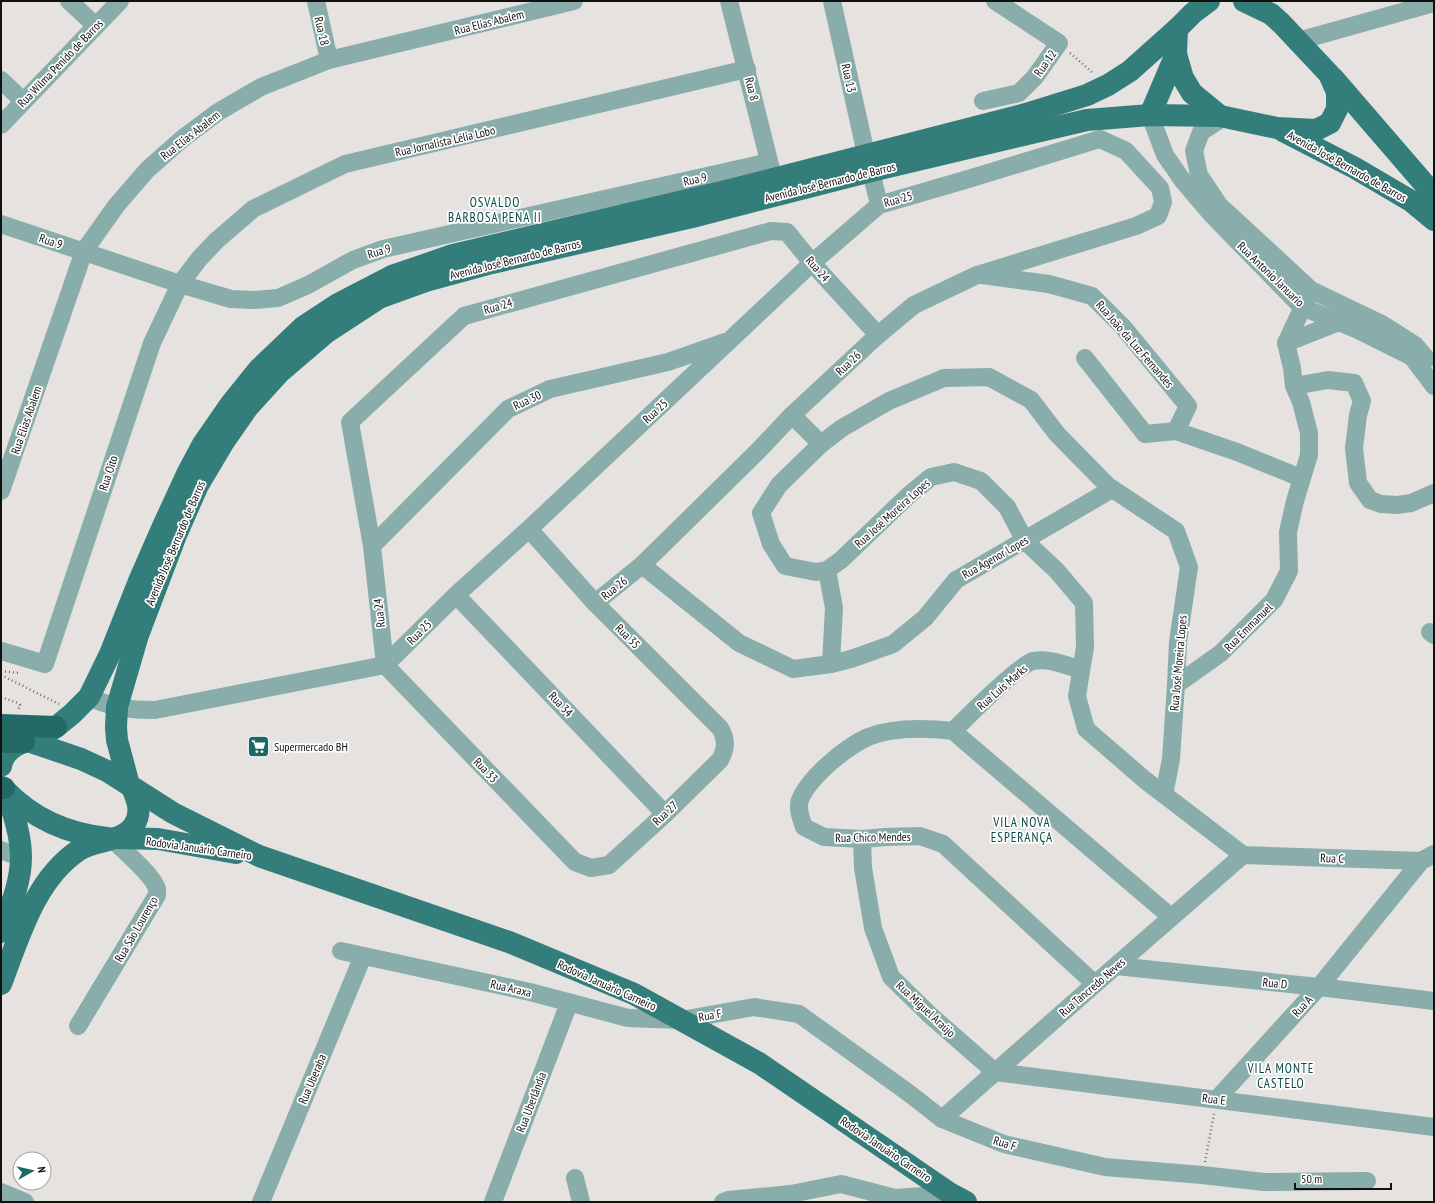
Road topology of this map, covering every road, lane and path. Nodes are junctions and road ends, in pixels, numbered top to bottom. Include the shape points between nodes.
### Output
1 (69, 1) edge
2 (120, 1) edge
3 (316, 1) edge
4 (574, 1) edge
5 (728, 1) edge
6 (832, 1) edge
7 (995, 1) edge
8 (1244, 1) edge
9 (1272, 1) edge
10 (1434, 3) edge
11 (1198, 5) edge
12 (1282, 24) junction
13 (96, 26) junction
14 (1177, 29) junction
15 (1298, 41) junction
16 (1059, 44) junction
17 (1176, 54) junction
18 (329, 60) junction
19 (747, 69) junction
20 (1329, 74) junction
21 (1, 80) edge
22 (1108, 86) junction
23 (23, 101) junction
24 (983, 101) dead end
25 (1150, 115) junction
26 (1222, 116) junction
27 (1, 125) edge
28 (1277, 128) junction
29 (869, 163) junction
30 (772, 170) junction
31 (1434, 195) edge
32 (879, 205) junction
33 (1158, 216) joint
34 (1434, 220) edge
35 (1, 224) edge
36 (84, 251) junction
37 (812, 263) junction
38 (977, 275) junction
39 (180, 284) junction
40 (1311, 290) junction
41 (1302, 307) junction
42 (1339, 322) junction
43 (878, 335) junction
44 (732, 339) junction
45 (1286, 342) junction
46 (1085, 358) dead end
47 (1434, 367) edge
48 (1294, 386) junction
49 (1434, 386) edge
50 (792, 415) junction
51 (1176, 431) junction
52 (821, 444) junction
53 (1302, 478) junction
54 (1112, 489) junction
55 (1, 491) edge
56 (1434, 493) edge
57 (528, 529) junction
58 (1025, 541) junction
59 (372, 546) junction
60 (642, 565) junction
61 (827, 570) junction
62 (456, 595) junction
63 (595, 603) junction
64 (1, 651) edge
65 (831, 664) junction
66 (385, 666) junction
67 (1081, 670) junction
68 (1, 675) edge
69 (1176, 685) junction
70 (1, 697) edge
71 (89, 697) junction
72 (117, 707) junction
73 (6, 717) edge
74 (64, 720) junction
75 (953, 731) junction
76 (1, 742) edge
77 (26, 742) junction
78 (726, 744) joint
79 (1, 766) edge
80 (3, 786) edge
81 (130, 787) junction
82 (1164, 795) junction
83 (665, 814) junction
84 (114, 838) junction
85 (862, 839) junction
86 (1, 850) edge
87 (1244, 855) junction
88 (259, 856) junction
89 (21, 858) junction
90 (1427, 858) edge
91 (591, 868) joint
92 (1171, 917) junction
93 (1, 932) edge
94 (341, 951) dead end
95 (363, 956) junction
96 (1116, 966) junction
97 (1, 984) edge
98 (1095, 984) junction
99 (1319, 987) junction
100 (1434, 1001) edge
101 (569, 1003) junction
102 (681, 1020) junction
103 (78, 1026) dead end
104 (995, 1072) junction
105 (1217, 1099) junction
106 (942, 1120) junction
107 (1434, 1126) edge
108 (1202, 1175) junction
109 (576, 1178) dead end
110 (1367, 1181) dead end
111 (1, 1192) edge
112 (958, 1198) edge
113 (895, 1200) edge
114 (25, 1202) edge
115 (261, 1202) edge
116 (493, 1202) edge
117 (581, 1202) edge
118 (723, 1202) edge

1 - 13 street
2 - 13 street, Rua Wilma Penido de Barros
3 - 18 street, Rua 18
4 - 18 street, Rua Elias Abalem
5 - 19 street, Rua 8
6 - 29 street, Rua 13
7 - 16 street, Rua 12
8 - 12 main road, Avenida José Bernardo de Barros via 1271,14
9 - 12 street
10 - 15 street
11 - 14 main road, Avenida José Bernardo de Barros
12 - 15 main road, Avenida José Bernardo de Barros
13 - 23 street, Rua Wilma Penido de Barros
14 - 17 main road
14 - 22 main road, Avenida José Bernardo de Barros via 1130,71
15 - 20 main road, Avenida José Bernardo de Barros
16 - 22 path
16 - 24 street, Rua 12 via 1035,78 1020,93
17 - 25 main road
17 - 26 main road via 1183,78 1192,93
18 - 36 street, Rua Elias Abalem via 261,87 218,112 182,139 147,170 116,206
19 - 30 street, Rua 8
19 - 39 street, Rua Jornalista Lélia Lobo via 345,164 253,209 216,241
20 - 28 main road via 1337,92 1337,109 1330,123 1316,130
20 - 31 main road, Avenida José Bernardo de Barros
21 - 23 street
22 - 29 main road, Avenida José Bernardo de Barros via 1087,95
23 - 27 street, Rua Wilma Penido de Barros
25 - 26 main road, Avenida José Bernardo de Barros
25 - 29 main road, Avenida José Bernardo de Barros via 1086,120
25 - 41 street, Rua Antonio Januario via 1165,155 1183,181 1212,215
26 - 28 main road, Avenida José Bernardo de Barros
26 - 40 street, Rua Antonio Januario via 1201,132 1194,151 1199,175 1219,205
28 - 34 main road, Avenida José Bernardo de Barros via 1374,179 1411,201
29 - 30 main road, Avenida José Bernardo de Barros
29 - 32 street, Rua 13
29 - 72 main road, Avenida José Bernardo de Barros via 692,217 492,263 426,281 379,298 327,332 279,373 248,407 198,485 138,635
30 - 39 street, Rua 9 via 382,249 353,260 278,298 231,299
30 - 71 main road, Avenida José Bernardo de Barros via 454,256 392,276 338,304 302,327 259,370 230,405 203,444 164,524 110,654
32 - 33 street, Rua 25 via 1100,139 1126,151 1160,188 1163,202
32 - 37 street, Rua 25
33 - 38 street, Rua 26 via 1136,226
35 - 36 street, Rua 9
36 - 39 street, Rua 9
36 - 55 street, Rua Elias Abalem
37 - 43 street, Rua 24
37 - 44 street, Rua 25
37 - 59 street, Rua 24 via 787,232 771,231 464,316 350,422
38 - 43 street, Rua 26 via 914,305
38 - 51 street, Rua João da Luz Fernandes via 1049,284 1092,296 1123,327 1188,406
39 - 64 street, Rua Oito via 152,343 45,664
40 - 41 street
40 - 47 street, Rua Antonio Januario via 1382,324 1415,345
41 - 42 street, Rua Antonio Januario
41 - 45 street
42 - 45 street
42 - 49 street, Rua Antonio Januario via 1412,357
43 - 50 street, Rua 26
44 - 57 street, Rua 25
44 - 59 street, Rua 30 via 668,362 550,389 508,409
45 - 48 street
46 - 51 street via 1145,434
48 - 53 street via 1309,433 1309,455
48 - 56 street via 1328,380 1354,382 1362,401 1354,448 1358,483 1370,500 1397,505 1411,503
50 - 52 street
50 - 60 street, Rua 26
51 - 53 street
52 - 54 street, Rua José Moreira Lopes via 842,428 889,401 944,378 989,377 1031,400 1057,434
52 - 61 street, Rua José Moreira Lopes via 779,484 761,513 771,544 785,566 816,572
53 - 69 street, Rua Emmanuel via 1288,532 1289,571 1274,600 1222,653
54 - 58 street, Rua Agenor Lopes
54 - 69 street, Rua José Moreira Lopes via 1176,531 1189,567 1178,642
57 - 62 street, Rua 25
57 - 63 street, Rua 35
58 - 61 street, Rua José Moreira Lopes via 1007,507 981,481 954,472 931,477
58 - 65 street, Rua Agenor Lopes via 956,580 924,618 893,644
58 - 67 street, Rua José Moreira Lopes via 1057,571 1084,603 1085,647
59 - 66 street, Rua 24
60 - 63 street, Rua 26
60 - 65 street, Rua Agenor Lopes via 740,643 793,669
61 - 65 street via 834,608
62 - 66 street, Rua 25
62 - 83 street, Rua 34
63 - 78 street, Rua 35 via 720,728
66 - 72 street via 155,710 128,710
66 - 91 street, Rua 33 via 575,862
67 - 75 street, Rua Luís Marks via 1049,660 1032,661 1018,670
67 - 82 street, Rua José Moreira Lopes via 1077,696 1086,729
68 - 74 path via 62,705
69 - 82 street, Rua José Moreira Lopes via 1171,759
70 - 73 path via 20,705
71 - 72 street
71 - 74 main road, Avenida José Bernardo de Barros
72 - 81 main road, Avenida José Bernardo de Barros via 117,740
73 - 74 highway
74 - 77 main road, Avenida José Bernardo de Barros via 41,736
75 - 85 street, Rua Chico Mendes via 931,728 897,730 868,737 834,758 813,780 800,801 800,816 804,827 824,837
75 - 92 street
76 - 77 highway, Rodovia Januário Carneiro
77 - 79 main road via 11,748 2,760
77 - 81 main road, Rodovia Januário Carneiro via 81,758 107,771
78 - 83 street, Rua 27 via 720,760
80 - 84 main road, Rodovia Januário Carneiro via 22,806 42,819 88,836
80 - 89 main road via 16,824
81 - 84 main road, Rodovia Januário Carneiro via 137,800 139,813 134,826
81 - 88 main road, Rodovia Januário Carneiro via 172,813
82 - 87 street, Rua José Moreira Lopes
83 - 91 street, Rua 27 via 609,865
84 - 88 main road, Rodovia Januário Carneiro via 158,840
84 - 97 main road via 81,848 65,860 49,879 28,915
84 - 103 street, Rua São Lourenço via 154,882 157,895
85 - 98 street, Rua Chico Mendes via 920,836 943,844
85 - 104 street, Rua Miguel Araújo via 863,868 874,928 891,977
86 - 89 street
87 - 90 street, Rua C
87 - 92 street, Rua Tancredo Neves
88 - 102 main road, Rodovia Januário Carneiro via 509,942 634,994
89 - 93 main road via 15,896
90 - 99 street, Rua A
92 - 96 street, Rua Tancredo Neves
94 - 95 street, Rua Araxa
95 - 101 street, Rua Araxa via 530,992
95 - 115 street, Rua Uberaba
96 - 98 street, Rua Tancredo Neves
96 - 99 street, Rua D
98 - 104 street, Rua Tancredo Neves
99 - 100 street, Rua D
99 - 105 street, Rua A
101 - 102 street, Rua Araxa via 628,1018
101 - 116 street, Rua Uberlândia
102 - 106 street, Rua F via 754,1007 799,1014
102 - 112 main road, Rodovia Januário Carneiro via 759,1063
104 - 105 street, Rua E
104 - 106 street, Rua Tancredo Neves
105 - 107 street, Rua E
105 - 108 path
106 - 108 street, Rua F via 1004,1144 1104,1167
108 - 110 street, Rua F via 1264,1182
109 - 117 street
111 - 114 street
112 - 113 street
113 - 118 street via 841,1184 791,1194

